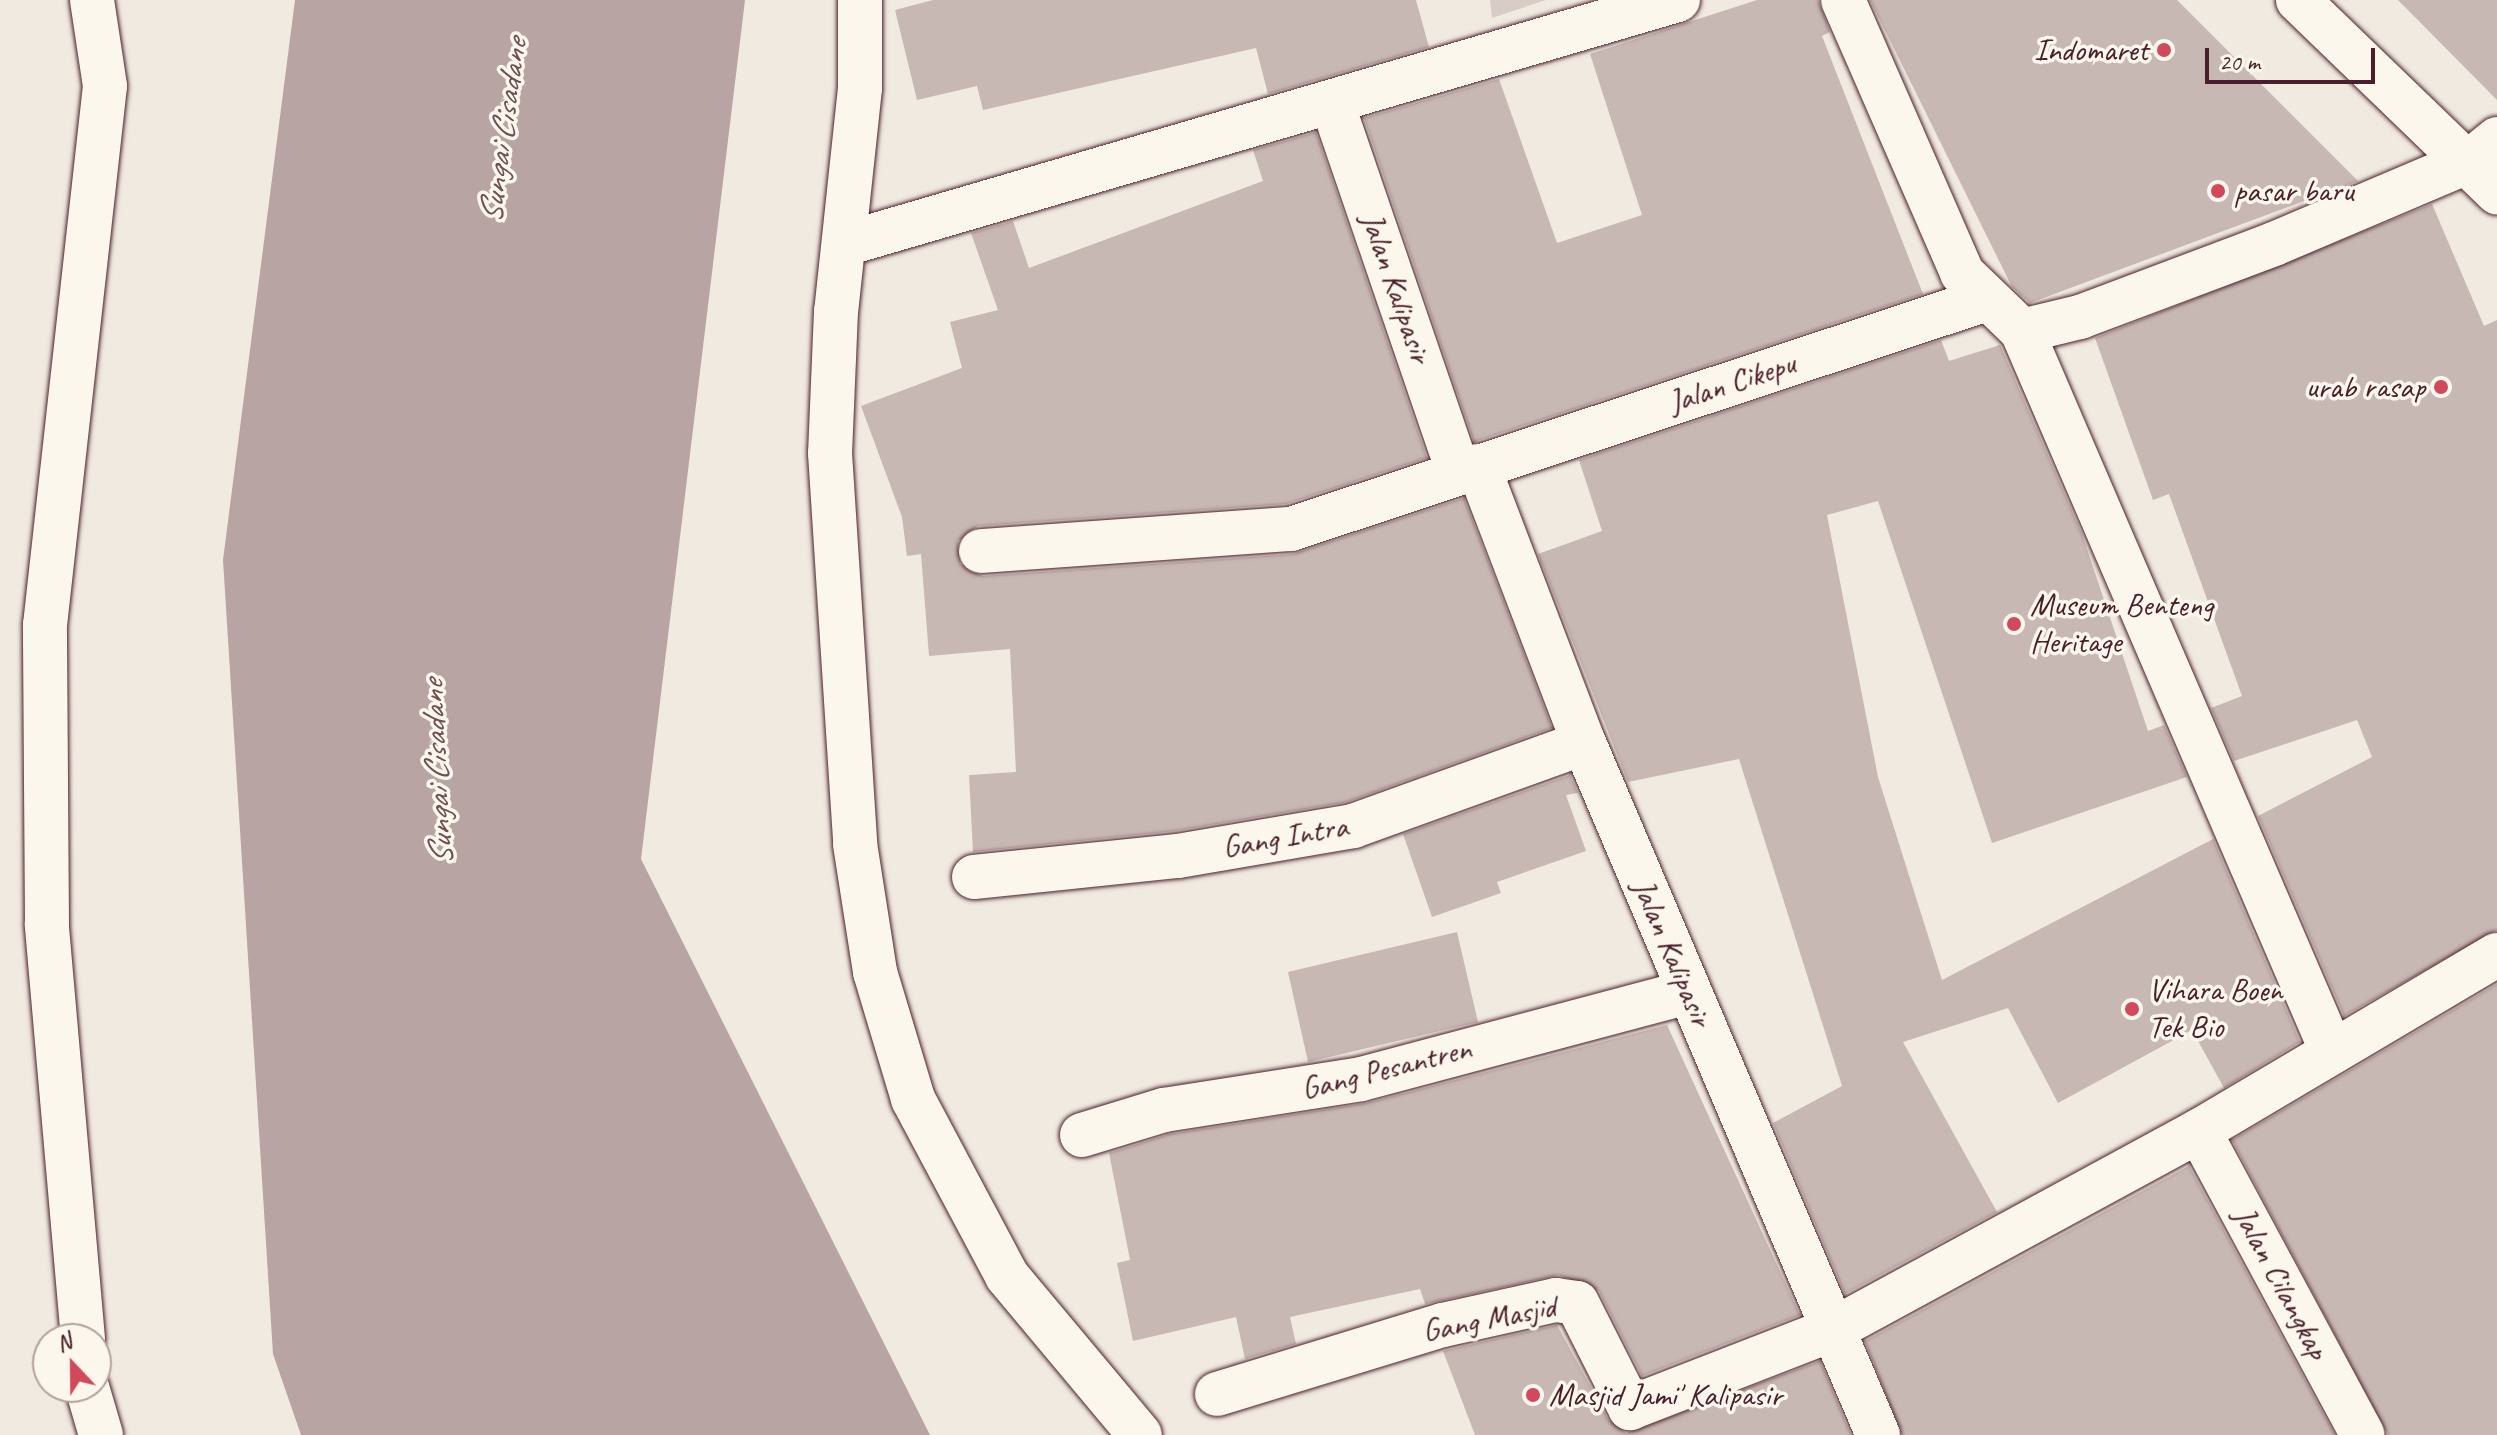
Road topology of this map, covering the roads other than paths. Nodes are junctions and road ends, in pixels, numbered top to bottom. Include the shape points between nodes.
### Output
1 (92, 0) edge
2 (860, 0) edge
3 (1678, 0) edge
4 (1843, 0) edge
5 (2298, 0) edge
6 (1332, 103) junction
7 (2488, 164) edge
8 (845, 244) junction
9 (1987, 299) junction
10 (2022, 331) junction
11 (1468, 469) junction
12 (981, 551) dead end
13 (1584, 743) junction
14 (974, 877) dead end
15 (2497, 955) edge
16 (1687, 992) junction
17 (2332, 1052) junction
18 (2199, 1131) junction
19 (1082, 1135) dead end
20 (82, 1323) edge
21 (1834, 1329) junction
22 (1217, 1394) dead end
23 (92, 1403) edge
24 (101, 1435) edge
25 (1140, 1435) edge
26 (1878, 1435) edge
27 (2363, 1435) edge

1 - 20 street via 105,86 45,625 47,924
2 - 8 street
3 - 6 street
4 - 9 street via 1962,273
5 - 7 street
6 - 8 street
6 - 11 street, Jalan Kalipasir
7 - 10 street via 2080,317
8 - 25 street via 830,453 836,621 855,844 875,972 913,1099 1007,1276
9 - 10 street
9 - 11 street, Jalan Cikepu
10 - 17 street
11 - 12 street, Jalan Cikepu via 1291,529
11 - 13 street, Jalan Kalipasir
13 - 14 street, Gang Intra via 1353,826 1178,856
13 - 16 street, Jalan Kalipasir
15 - 17 street
16 - 19 street, Gang Pesantren via 1361,1079 1164,1110
16 - 21 street, Jalan Kalipasir
17 - 18 street
18 - 21 street
18 - 27 street, Jalan Cilangkap
21 - 22 street, Gang Masjid via 1630,1408 1577,1303 1556,1300 1430,1329
21 - 26 street, Jalan Kalipasir
23 - 24 street

